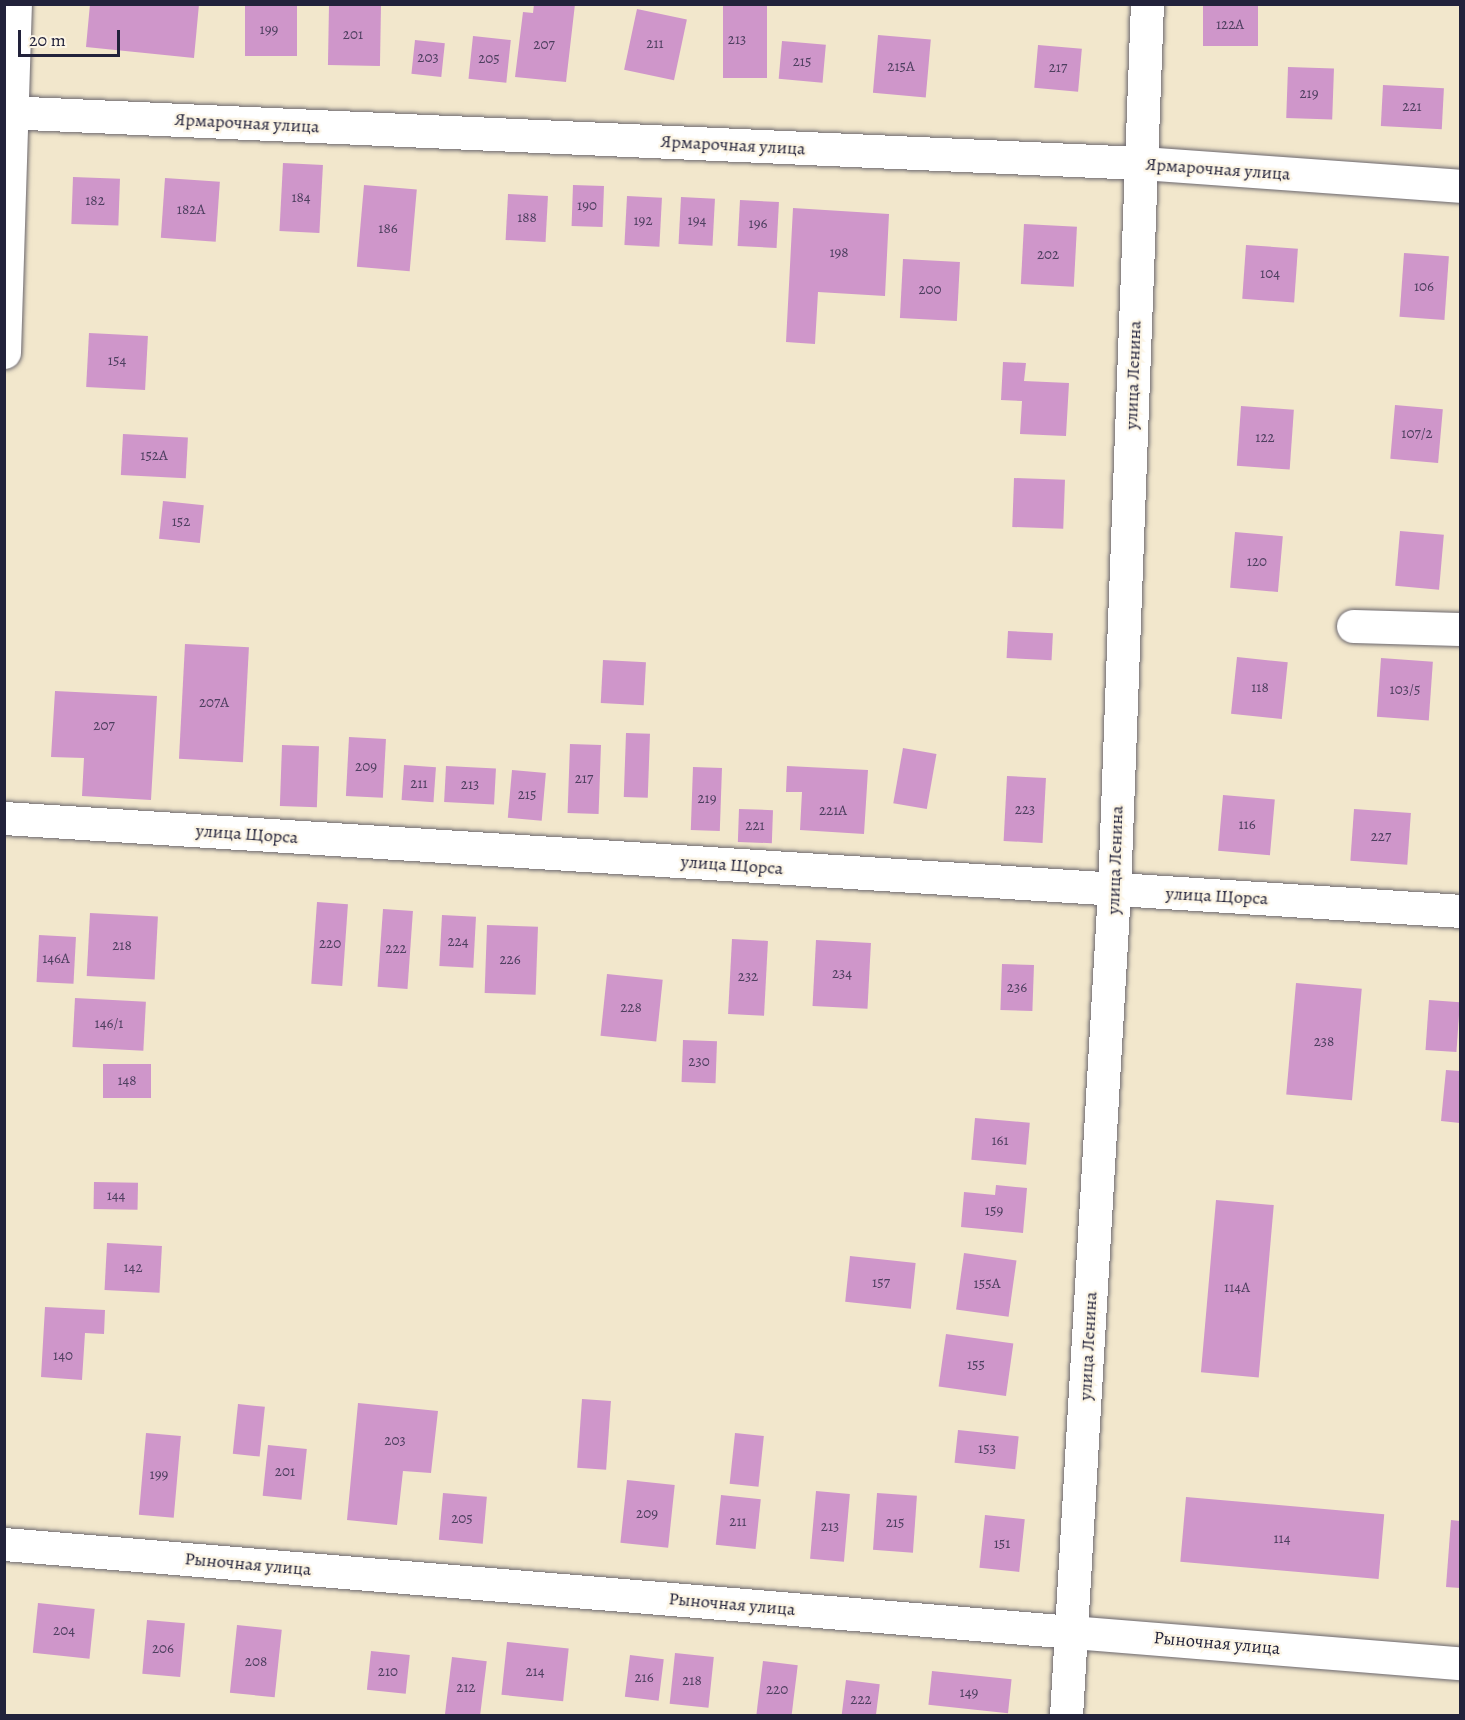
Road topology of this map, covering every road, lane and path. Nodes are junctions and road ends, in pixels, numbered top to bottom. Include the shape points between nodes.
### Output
1 (15, 4) edge
2 (1147, 4) edge
3 (8, 112) edge
4 (1141, 163) junction
5 (1461, 186) edge
6 (4, 352) edge
7 (1353, 626) dead end
8 (1461, 629) edge
9 (4, 818) edge
10 (1114, 890) junction
11 (1461, 910) edge
12 (4, 1544) edge
13 (1071, 1632) junction
14 (1461, 1663) edge
15 (1066, 1716) edge

1 - 3 street
2 - 4 street, улица Ленина
3 - 4 street, Ярмарочная улица
3 - 6 street
4 - 5 street, Ярмарочная улица
4 - 10 street, улица Ленина
7 - 8 street
9 - 10 street, улица Щорса
10 - 11 street, улица Щорса
10 - 13 street, улица Ленина
12 - 13 street, Рыночная улица
13 - 14 street, Рыночная улица
13 - 15 street, улица Ленина

